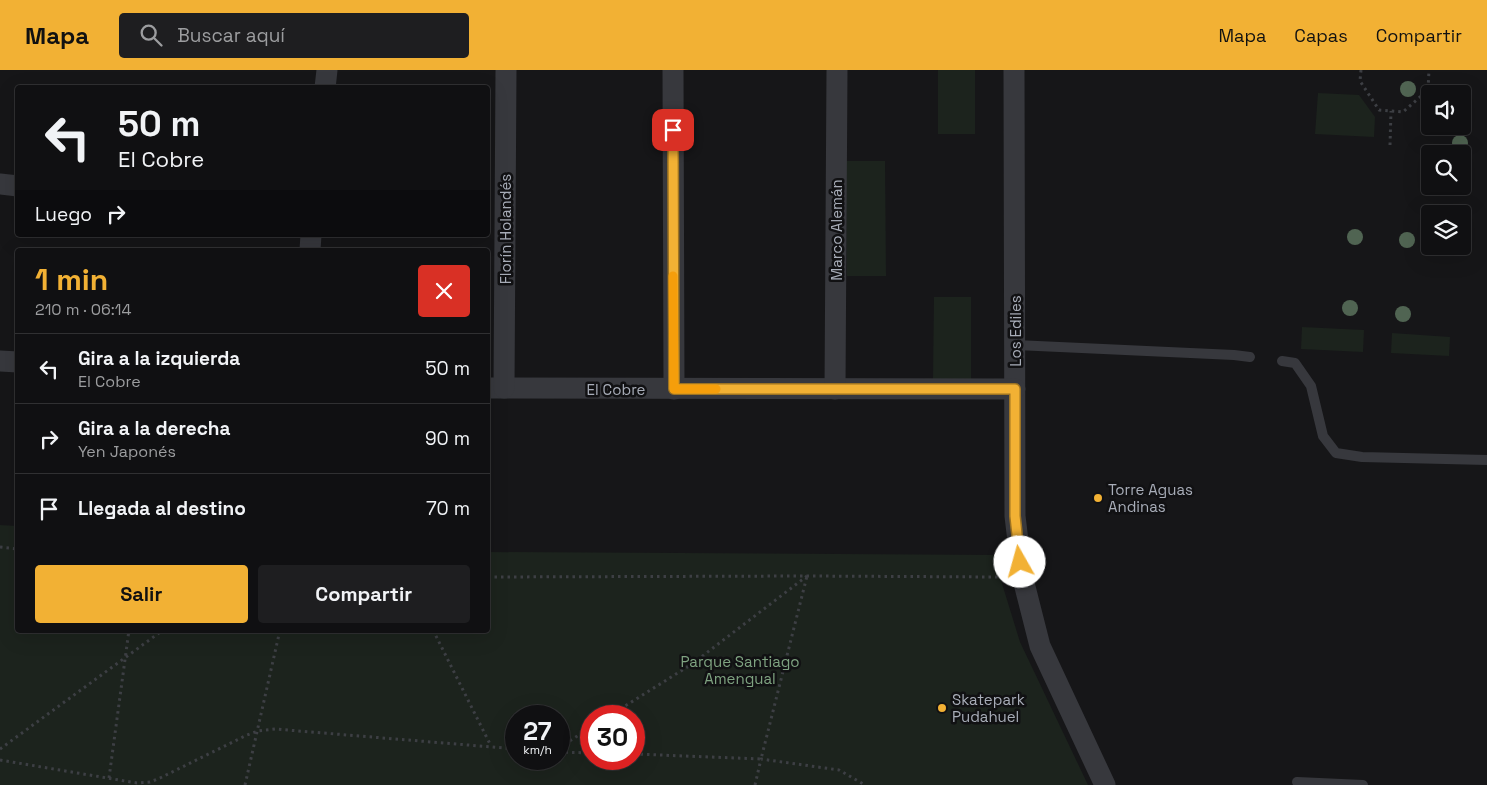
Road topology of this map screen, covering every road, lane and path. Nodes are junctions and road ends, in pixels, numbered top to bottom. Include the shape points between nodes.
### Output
1 (327, 70) edge
2 (506, 70) edge
3 (673, 70) edge
4 (837, 70) edge
5 (1014, 70) edge
6 (1361, 70) edge
7 (1429, 70) edge
8 (325, 85) edge
9 (1391, 111) junction
10 (1390, 145) dead end
11 (0, 184) edge
12 (15, 186) edge
13 (1015, 345) junction
14 (1250, 358) dead end
15 (0, 361) edge
16 (1282, 361) dead end
17 (15, 362) edge
18 (496, 388) edge
19 (674, 389) junction
20 (835, 389) junction
21 (1015, 389) junction
22 (1487, 460) edge
23 (0, 547) edge
24 (15, 548) edge
25 (1022, 575) junction
26 (807, 576) junction
27 (490, 577) edge
28 (129, 633) edge
29 (159, 633) edge
30 (279, 633) edge
31 (434, 633) edge
32 (125, 658) junction
33 (627, 705) edge
34 (258, 731) junction
35 (491, 747) junction
36 (505, 748) edge
37 (0, 750) edge
38 (645, 754) edge
39 (761, 759) junction
40 (0, 760) edge
41 (109, 778) junction
42 (1297, 782) dead end
43 (245, 785) edge
44 (755, 785) edge
45 (865, 785) edge
46 (1105, 785) edge
47 (1363, 785) edge

1 - 8 street
2 - 18 street, Florín Holandés
3 - 19 street
4 - 20 street, Marco Alemán
5 - 13 street, Los Ediles
6 - 9 path via 1360,81 1380,110
7 - 9 path via 1428,90 1403,112
9 - 10 path
11 - 12 street
13 - 14 lane
13 - 21 street, Los Ediles
15 - 17 street
16 - 22 lane via 1295,363 1311,386 1323,436 1336,453 1362,458
18 - 19 street, El Cobre
19 - 20 street, El Cobre
20 - 21 street, El Cobre
21 - 25 street, Los Ediles via 1015,516
23 - 24 path
25 - 26 path
25 - 46 street, Los Ediles via 1040,646
26 - 27 path
26 - 33 path via 692,664
26 - 39 path
28 - 32 path
29 - 32 path
30 - 34 path
31 - 35 path
32 - 37 path
32 - 41 path
34 - 35 path via 275,729
34 - 41 path via 150,782
34 - 43 path
35 - 36 path
38 - 39 path
39 - 44 path
39 - 45 path via 839,770
40 - 41 path
42 - 47 lane

